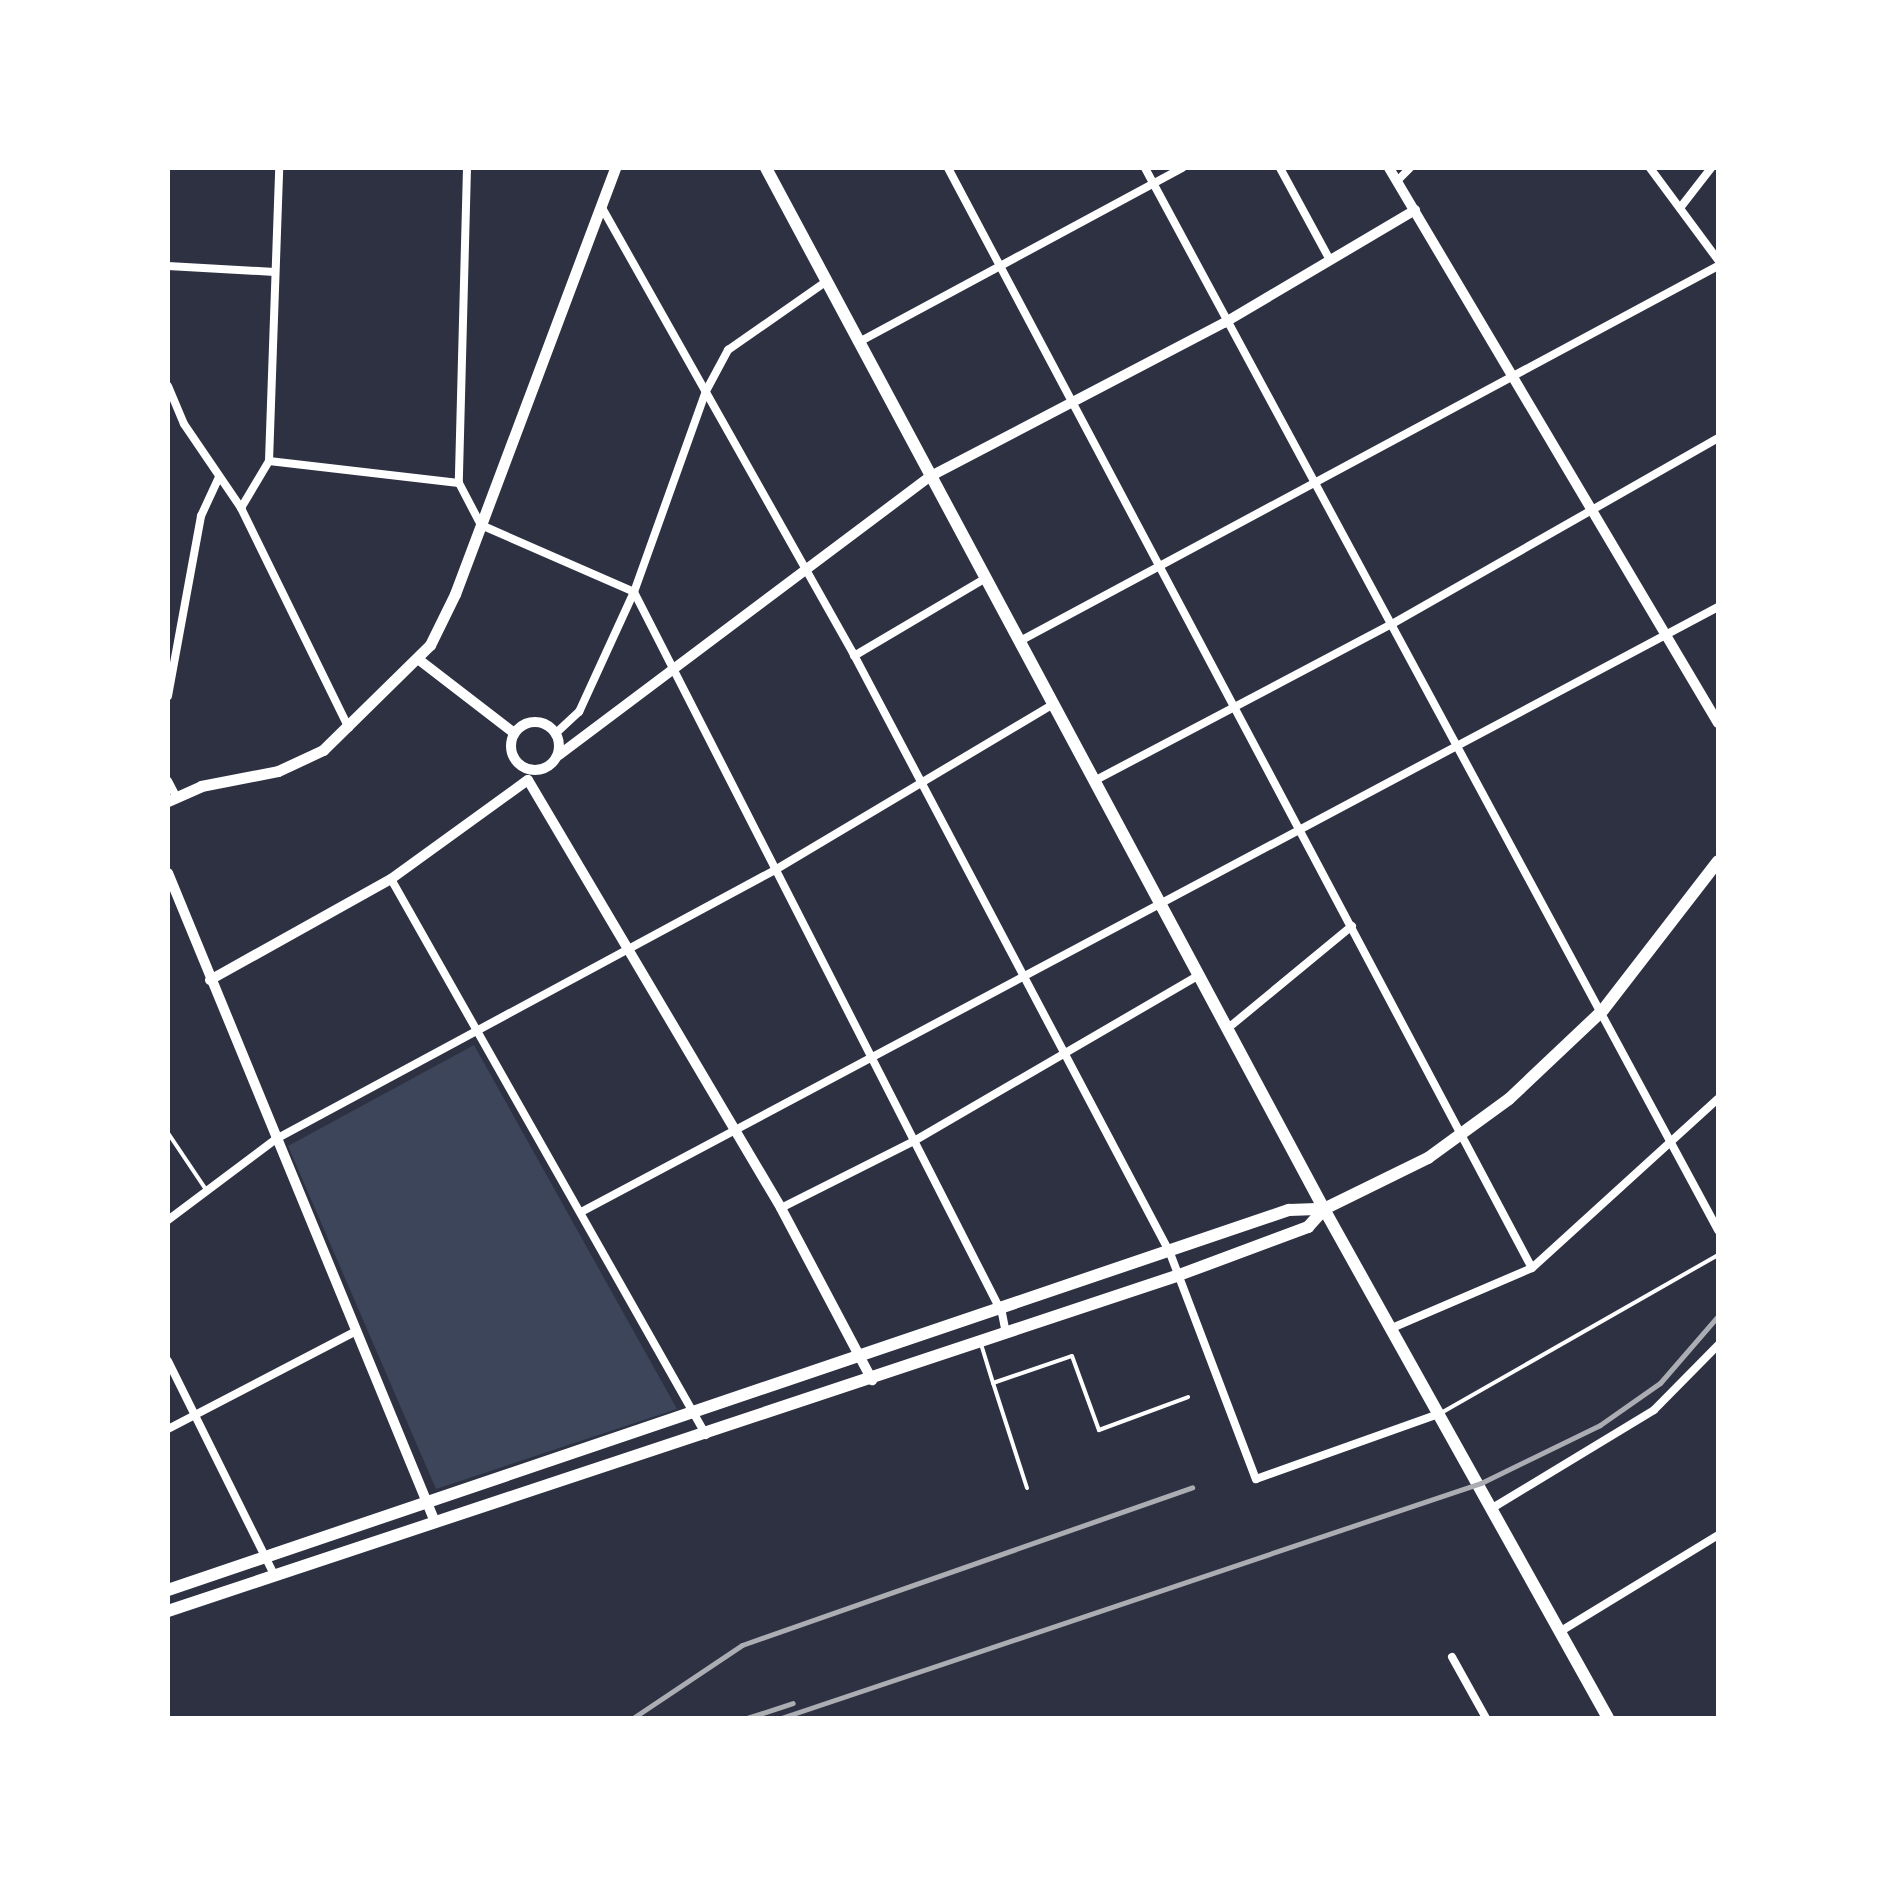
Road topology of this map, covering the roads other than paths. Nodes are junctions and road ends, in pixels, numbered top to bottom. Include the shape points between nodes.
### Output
1 (279, 168) edge
2 (468, 168) edge
3 (616, 168) edge
4 (766, 168) edge
5 (948, 168) edge
6 (1144, 168) edge
7 (1182, 168) edge
8 (1280, 168) edge
9 (1388, 168) edge
10 (1410, 168) edge
11 (1650, 168) edge
12 (1710, 168) edge
13 (1396, 181) junction
14 (1154, 184) junction
15 (601, 206) junction
16 (1680, 208) junction
17 (1415, 210) junction
18 (1330, 260) junction
19 (1718, 263) edge
20 (168, 266) edge
21 (1000, 269) junction
22 (275, 272) junction
23 (827, 281) junction
24 (1224, 323) junction
25 (859, 342) junction
26 (1513, 374) junction
27 (168, 386) edge
28 (706, 391) junction
29 (1067, 401) junction
30 (1718, 438) edge
31 (270, 462) junction
32 (220, 476) junction
33 (931, 476) junction
34 (458, 482) junction
35 (1316, 482) junction
36 (241, 508) junction
37 (1593, 512) junction
38 (481, 525) junction
39 (1156, 567) junction
40 (807, 571) junction
41 (986, 578) junction
42 (634, 592) junction
43 (1718, 607) edge
44 (1392, 624) junction
45 (1667, 635) junction
46 (1020, 641) junction
47 (854, 656) junction
48 (418, 659) junction
49 (671, 672) junction
50 (168, 696) edge
51 (1053, 704) junction
52 (1235, 704) junction
53 (579, 712) junction
54 (1718, 723) edge
55 (349, 728) junction
56 (597, 728) junction
57 (514, 733) junction
58 (555, 734) junction
59 (1458, 744) junction
60 (558, 755) junction
61 (523, 768) junction
62 (540, 771) junction
63 (528, 780) junction
64 (168, 781) edge
65 (1094, 781) junction
66 (920, 782) junction
67 (172, 798) edge
68 (1302, 831) junction
69 (1718, 861) edge
70 (775, 870) junction
71 (168, 873) edge
72 (391, 879) junction
73 (1162, 908) junction
74 (1352, 926) junction
75 (626, 950) junction
76 (1198, 976) junction
77 (210, 980) junction
78 (1024, 980) junction
79 (1603, 1010) junction
80 (1227, 1028) junction
81 (480, 1030) junction
82 (1063, 1055) junction
83 (872, 1060) junction
84 (1718, 1098) edge
85 (733, 1127) junction
86 (168, 1133) edge
87 (1463, 1137) junction
88 (276, 1139) junction
89 (914, 1141) junction
90 (1673, 1147) junction
91 (207, 1191) junction
92 (781, 1208) junction
93 (1324, 1209) junction
94 (583, 1211) junction
95 (168, 1220) edge
96 (1718, 1230) edge
97 (1170, 1253) junction
98 (1718, 1255) edge
99 (1532, 1268) junction
100 (1179, 1276) junction
101 (1002, 1313) junction
102 (1392, 1328) junction
103 (356, 1331) junction
104 (1006, 1334) junction
105 (980, 1343) junction
106 (1718, 1345) edge
107 (863, 1360) junction
108 (168, 1361) edge
109 (873, 1381) junction
110 (993, 1383) junction
111 (1188, 1398) dead end
112 (1440, 1413) junction
113 (195, 1414) junction
114 (696, 1414) junction
115 (168, 1429) edge
116 (706, 1435) junction
117 (1027, 1488) dead end
118 (429, 1503) junction
119 (1494, 1507) junction
120 (436, 1522) junction
121 (1718, 1536) edge
122 (266, 1558) junction
123 (274, 1576) junction
124 (168, 1590) edge
125 (168, 1611) edge
126 (1561, 1631) junction
127 (1452, 1657) dead end
128 (1486, 1718) edge
129 (1608, 1718) edge

1 - 22 street
2 - 34 street
3 - 15 main road
4 - 23 main road
5 - 21 street
6 - 14 street
7 - 14 street
8 - 18 street
9 - 13 street
10 - 13 street
11 - 16 street
12 - 16 street
13 - 17 street
14 - 21 street
14 - 24 street
15 - 28 street
15 - 38 main road
16 - 19 street
17 - 18 street
17 - 26 street
18 - 24 street
19 - 26 street
20 - 22 street
21 - 25 street
21 - 29 street
22 - 31 street
23 - 25 main road
23 - 28 street via 728,350
24 - 29 street
24 - 35 street
25 - 33 main road
26 - 35 street
26 - 37 street
27 - 32 street
28 - 40 street
28 - 42 street
29 - 33 street
29 - 39 street
30 - 37 street
31 - 34 street
31 - 36 street
32 - 36 street
32 - 50 street via 201,516
33 - 40 street
33 - 41 main road
34 - 38 street
35 - 39 street
35 - 44 street
36 - 55 street
37 - 44 street
37 - 45 street
38 - 42 street
38 - 48 main road via 455,594
39 - 46 street
39 - 52 street
40 - 47 street
40 - 49 street
41 - 46 main road
41 - 47 street
42 - 49 street
42 - 53 street
43 - 45 street
44 - 52 street
44 - 59 street
45 - 54 street
45 - 59 street
46 - 51 main road
47 - 66 street
48 - 55 main road
48 - 57 street
49 - 56 street
49 - 70 street
51 - 65 main road
51 - 66 street
52 - 65 street
52 - 68 street
53 - 56 street
53 - 58 street
55 - 67 main road via 305,761
56 - 60 street
57 - 58 street via 539,722
57 - 61 street via 514,760
58 - 60 street
59 - 68 street
59 - 79 street
60 - 62 street
61 - 62 street
61 - 63 street
62 - 63 street
63 - 72 street
63 - 75 street
64 - 67 street
65 - 73 main road
66 - 70 street
66 - 78 street
68 - 73 street
68 - 74 street
69 - 79 main road
70 - 75 street
70 - 83 street
71 - 77 street
72 - 77 street
72 - 81 street
73 - 76 main road
73 - 78 street
74 - 80 street
74 - 87 street
75 - 81 street
75 - 85 street
76 - 80 main road
76 - 82 street
77 - 88 street
78 - 82 street
78 - 83 street
79 - 87 main road
79 - 90 street
80 - 93 main road
81 - 88 street
81 - 94 street
82 - 89 street
82 - 97 street
83 - 85 street
83 - 89 street
84 - 90 street
85 - 92 street
85 - 94 street
86 - 91 lane
87 - 93 main road
87 - 99 street
88 - 91 street
88 - 103 street
89 - 92 street
89 - 101 street
90 - 96 street
90 - 99 street
91 - 95 street
92 - 107 street
93 - 97 main road via 1289,1210
93 - 100 main road via 1308,1227
93 - 102 main road
94 - 114 street
97 - 100 street
97 - 101 main road
98 - 112 lane
99 - 102 street
100 - 104 main road
100 - 112 street via 1256,1479
101 - 104 street
101 - 107 main road
102 - 112 main road
103 - 113 street
103 - 118 street
104 - 105 main road
105 - 109 main road
105 - 110 lane
106 - 119 street via 1654,1410
107 - 109 street
107 - 114 main road
108 - 113 street
109 - 116 main road
110 - 111 lane via 1072,1356 1099,1430
110 - 117 lane
112 - 119 main road
113 - 115 street
113 - 122 street
114 - 116 street
114 - 118 main road
116 - 120 main road
118 - 120 street
118 - 122 main road
119 - 126 main road
120 - 123 main road
121 - 126 street
122 - 123 street
122 - 124 main road
123 - 125 main road
126 - 129 main road
127 - 128 street

